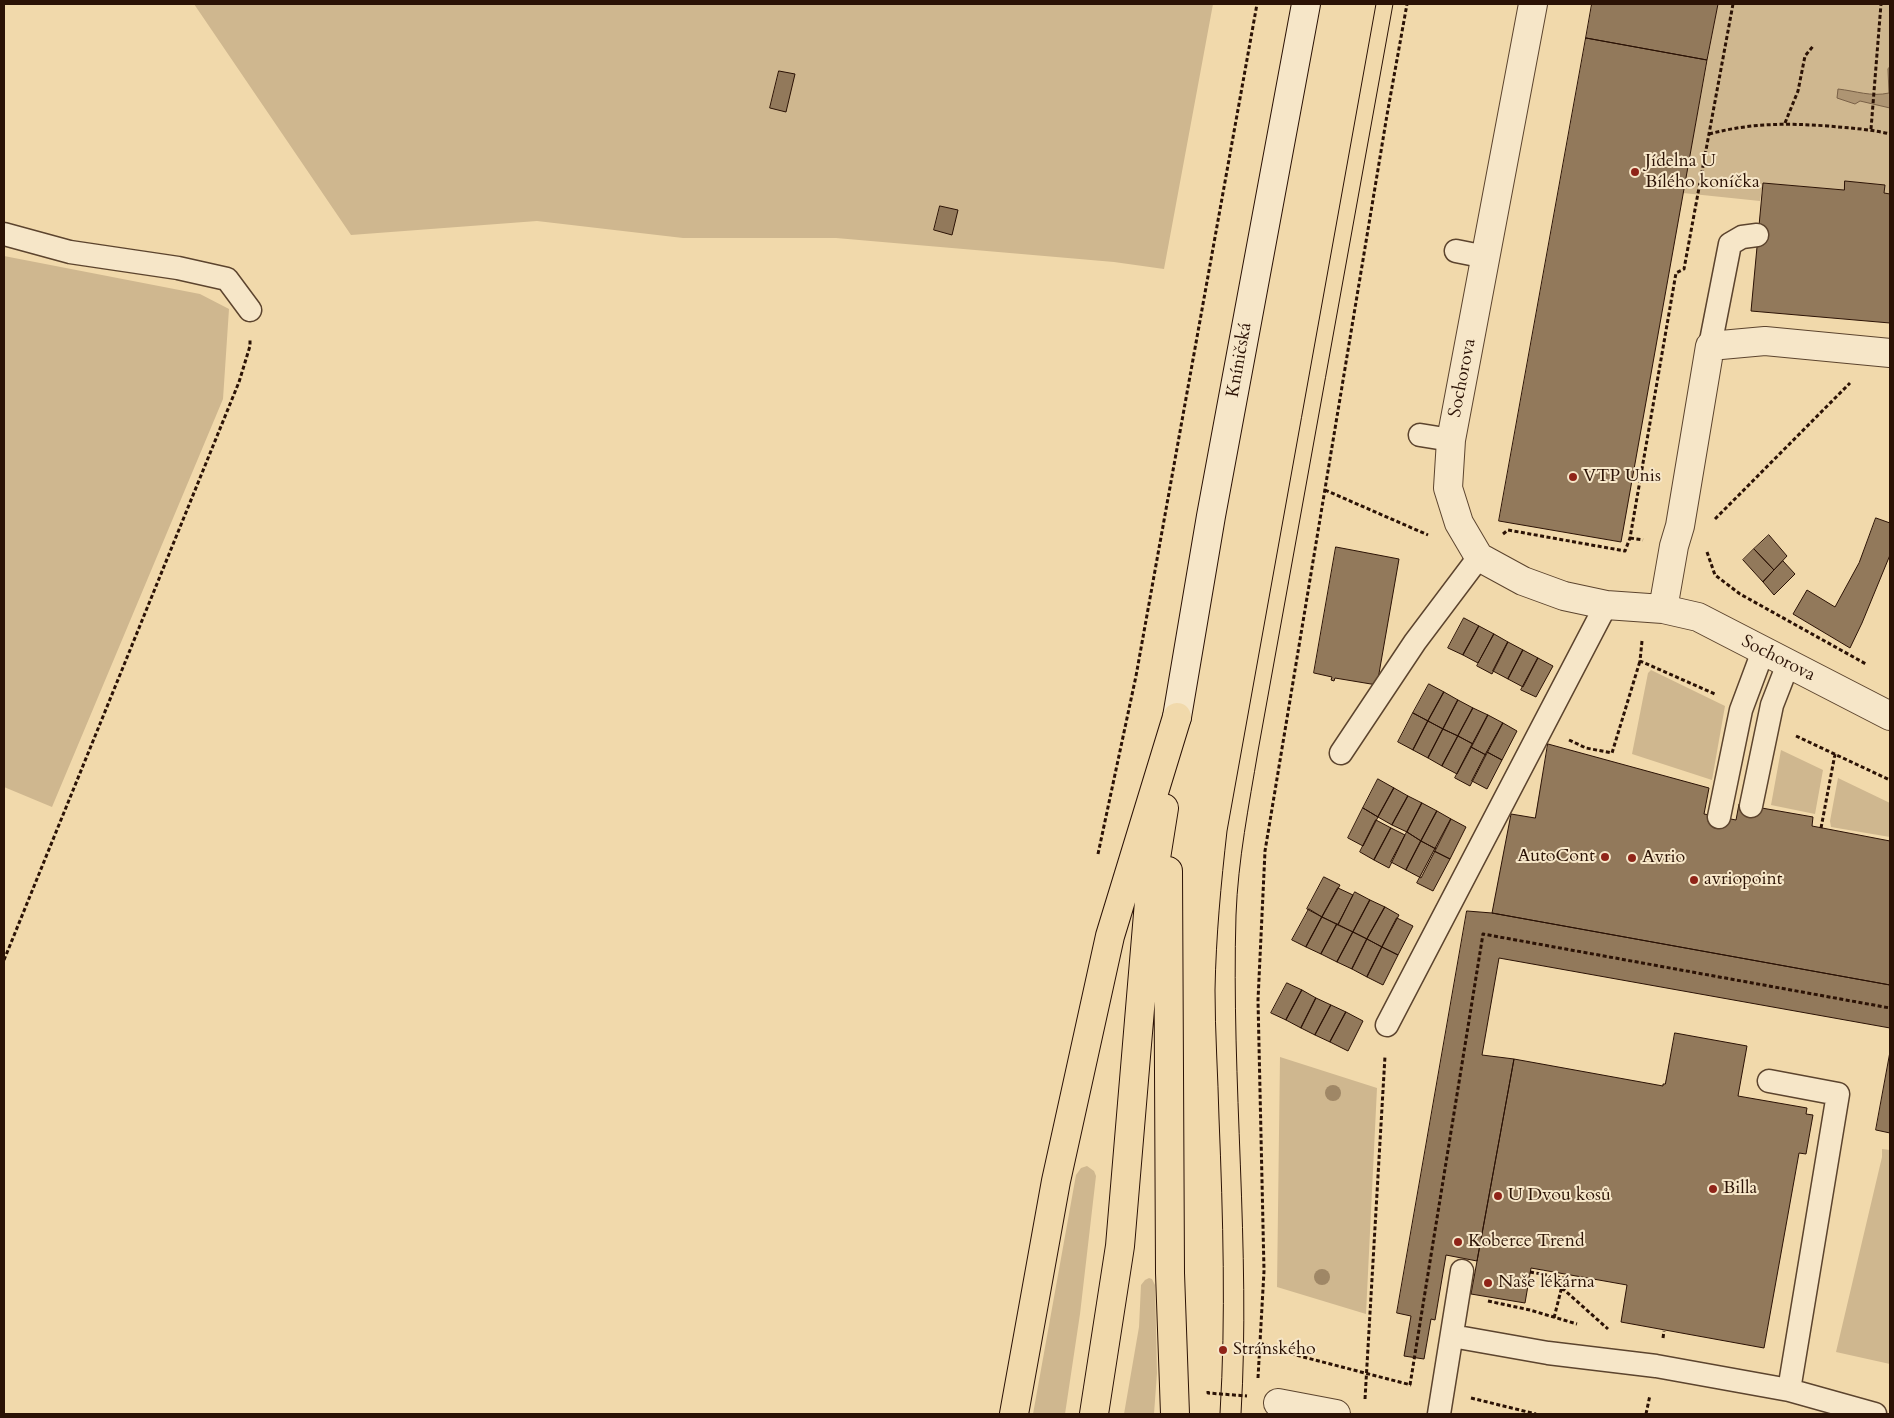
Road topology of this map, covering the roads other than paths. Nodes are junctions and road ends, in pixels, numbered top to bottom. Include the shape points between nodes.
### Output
1 (1306, 4) edge
2 (1533, 4) edge
3 (4, 234) edge
4 (1757, 235) dead end
5 (1456, 251) dead end
6 (1486, 257) junction
7 (250, 310) road end
8 (1710, 346) junction
9 (1885, 353) edge
10 (1420, 435) dead end
11 (1451, 440) junction
12 (1479, 557) junction
13 (1606, 605) junction
14 (1663, 609) junction
15 (1763, 651) junction
16 (1788, 664) junction
17 (1890, 716) edge
18 (1177, 717) junction
19 (1341, 753) dead end
20 (1751, 806) dead end
21 (1719, 817) dead end
22 (1387, 1025) road end
23 (1769, 1081) dead end
24 (1462, 1271) dead end
25 (1452, 1336) junction
26 (1789, 1390) junction
27 (1278, 1403) dead end
28 (1014, 1414) edge
29 (1094, 1414) edge
30 (1174, 1414) edge
31 (1336, 1414) edge
32 (1439, 1414) edge
33 (1875, 1414) edge

1 - 18 street, Kníničská
2 - 6 street, Sochorova
3 - 7 lane via 70,252 178,268 227,279
4 - 8 lane via 1742,237 1730,244
5 - 6 lane
6 - 11 street, Sochorova
8 - 9 street via 1765,341
8 - 14 street
10 - 11 lane
11 - 12 street, Sochorova via 1448,488 1460,523
12 - 13 street, Sochorova via 1523,581 1564,596
12 - 19 lane via 1414,642
13 - 14 street, Sochorova
13 - 22 lane
14 - 15 street, Sochorova via 1698,617
15 - 16 street, Sochorova
15 - 21 lane via 1742,710
16 - 17 street, Sochorova
16 - 20 lane via 1772,705
18 - 28 highway via 1110,936 1056,1181
18 - 29 highway via 1149,902 1120,1246
18 - 30 highway via 1168,877
23 - 26 lane via 1838,1094
24 - 25 lane
25 - 26 lane via 1548,1353 1656,1366
25 - 32 lane
26 - 33 lane
27 - 31 street

